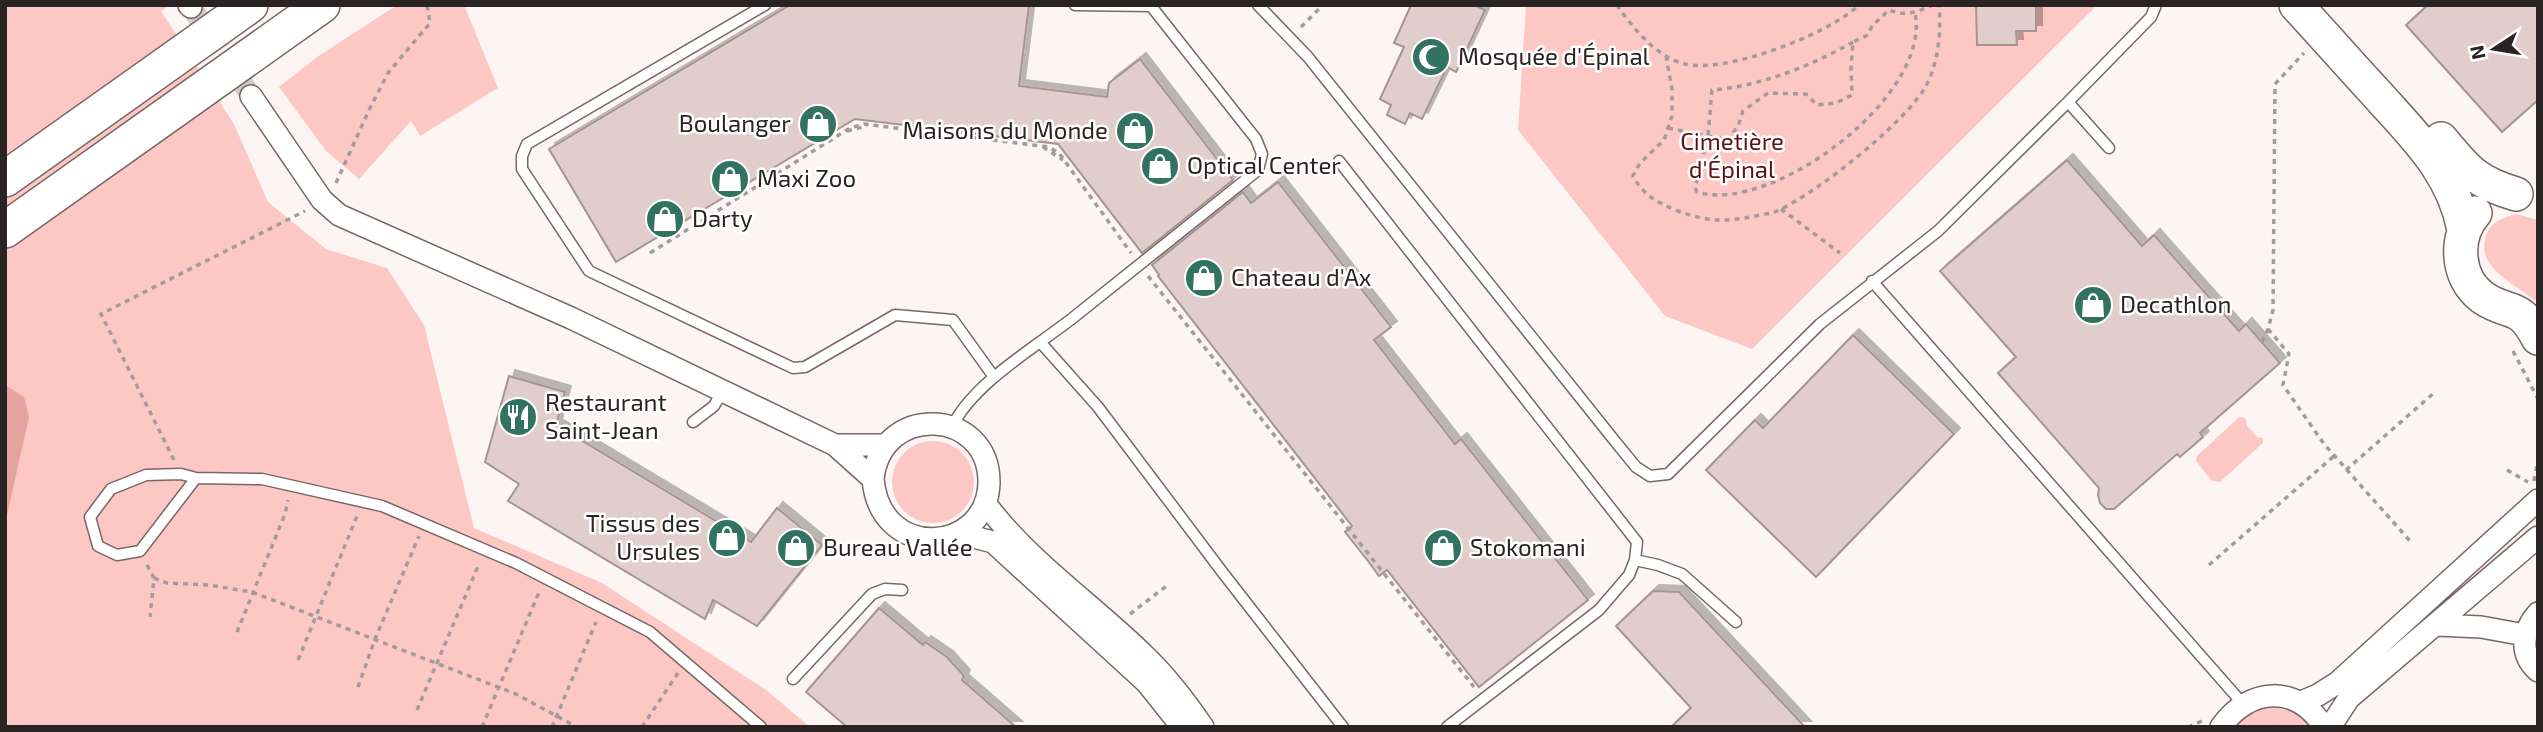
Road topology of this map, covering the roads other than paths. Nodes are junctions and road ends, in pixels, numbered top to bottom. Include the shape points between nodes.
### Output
1 (250, 5) edge
2 (322, 5) edge
3 (765, 5) edge
4 (1075, 5) edge
5 (1258, 5) edge
6 (2156, 5) edge
7 (2296, 5) edge
8 (2318, 5) edge
9 (251, 96) tunnel mouth
10 (2068, 102) junction
11 (2109, 148) dead end
12 (1339, 161) dead end
13 (5, 179) edge
14 (2527, 196) edge
15 (5, 230) edge
16 (2464, 230) junction
17 (1872, 281) junction
18 (2524, 341) edge
19 (1041, 343) junction
20 (994, 377) junction
21 (722, 392) junction
22 (693, 422) dead end
23 (952, 427) junction
24 (885, 444) junction
25 (835, 445) junction
26 (196, 478) junction
27 (873, 479) junction
28 (2538, 500) edge
29 (985, 503) junction
30 (958, 533) junction
31 (2538, 537) edge
32 (1635, 560) junction
33 (902, 590) dead end
34 (2538, 613) edge
35 (1736, 622) dead end
36 (2437, 625) junction
37 (2525, 635) junction
38 (2538, 671) edge
39 (793, 679) dead end
40 (2301, 702) junction
41 (2243, 704) junction
42 (761, 727) edge
43 (1182, 727) edge
44 (1203, 727) edge
45 (1343, 727) edge
46 (1447, 727) edge
47 (2221, 727) edge
48 (2324, 727) edge
49 (2330, 727) edge

1 - 13 highway
2 - 15 highway
3 - 20 lane via 527,144 522,169 589,271 793,368 805,367 895,315 953,320
4 - 19 lane via 1151,6 1256,139 1262,154 1258,170
5 - 17 lane via 1308,57 1636,467 1650,476 1668,474 1820,324
6 - 10 lane via 2151,17
7 - 16 main road via 2433,158 2460,206
8 - 14 main road via 2476,178 2490,187
9 - 21 street via 322,200 339,215 571,318
10 - 11 lane
10 - 17 lane via 1938,231
12 - 32 lane via 1637,542
14 - 16 main road via 2490,201
16 - 18 main road via 2460,257 2465,275 2480,296 2524,316
17 - 41 lane
19 - 20 lane
19 - 45 lane via 1098,407
20 - 23 lane
21 - 22 lane via 714,406
21 - 25 street
23 - 24 street via 916,425
23 - 29 street via 968,436 987,467
24 - 25 street
24 - 27 street
25 - 27 street
26 - 26 lane via 146,475 111,489 90,517 97,546 117,555 140,551
26 - 42 lane via 262,479 362,501 484,550 650,632
27 - 30 street via 879,509 899,531 928,540
28 - 40 street via 2337,682
29 - 30 street
29 - 44 street via 1005,529 1146,656
30 - 43 street via 993,542 1147,683
31 - 36 street
32 - 35 lane via 1682,574
32 - 46 lane via 1629,575 1599,610
33 - 39 lane via 872,594
34 - 37 street
36 - 37 street
36 - 49 street via 2349,698
37 - 38 street via 2527,658
40 - 41 street via 2262,696
40 - 48 street
41 - 47 street

